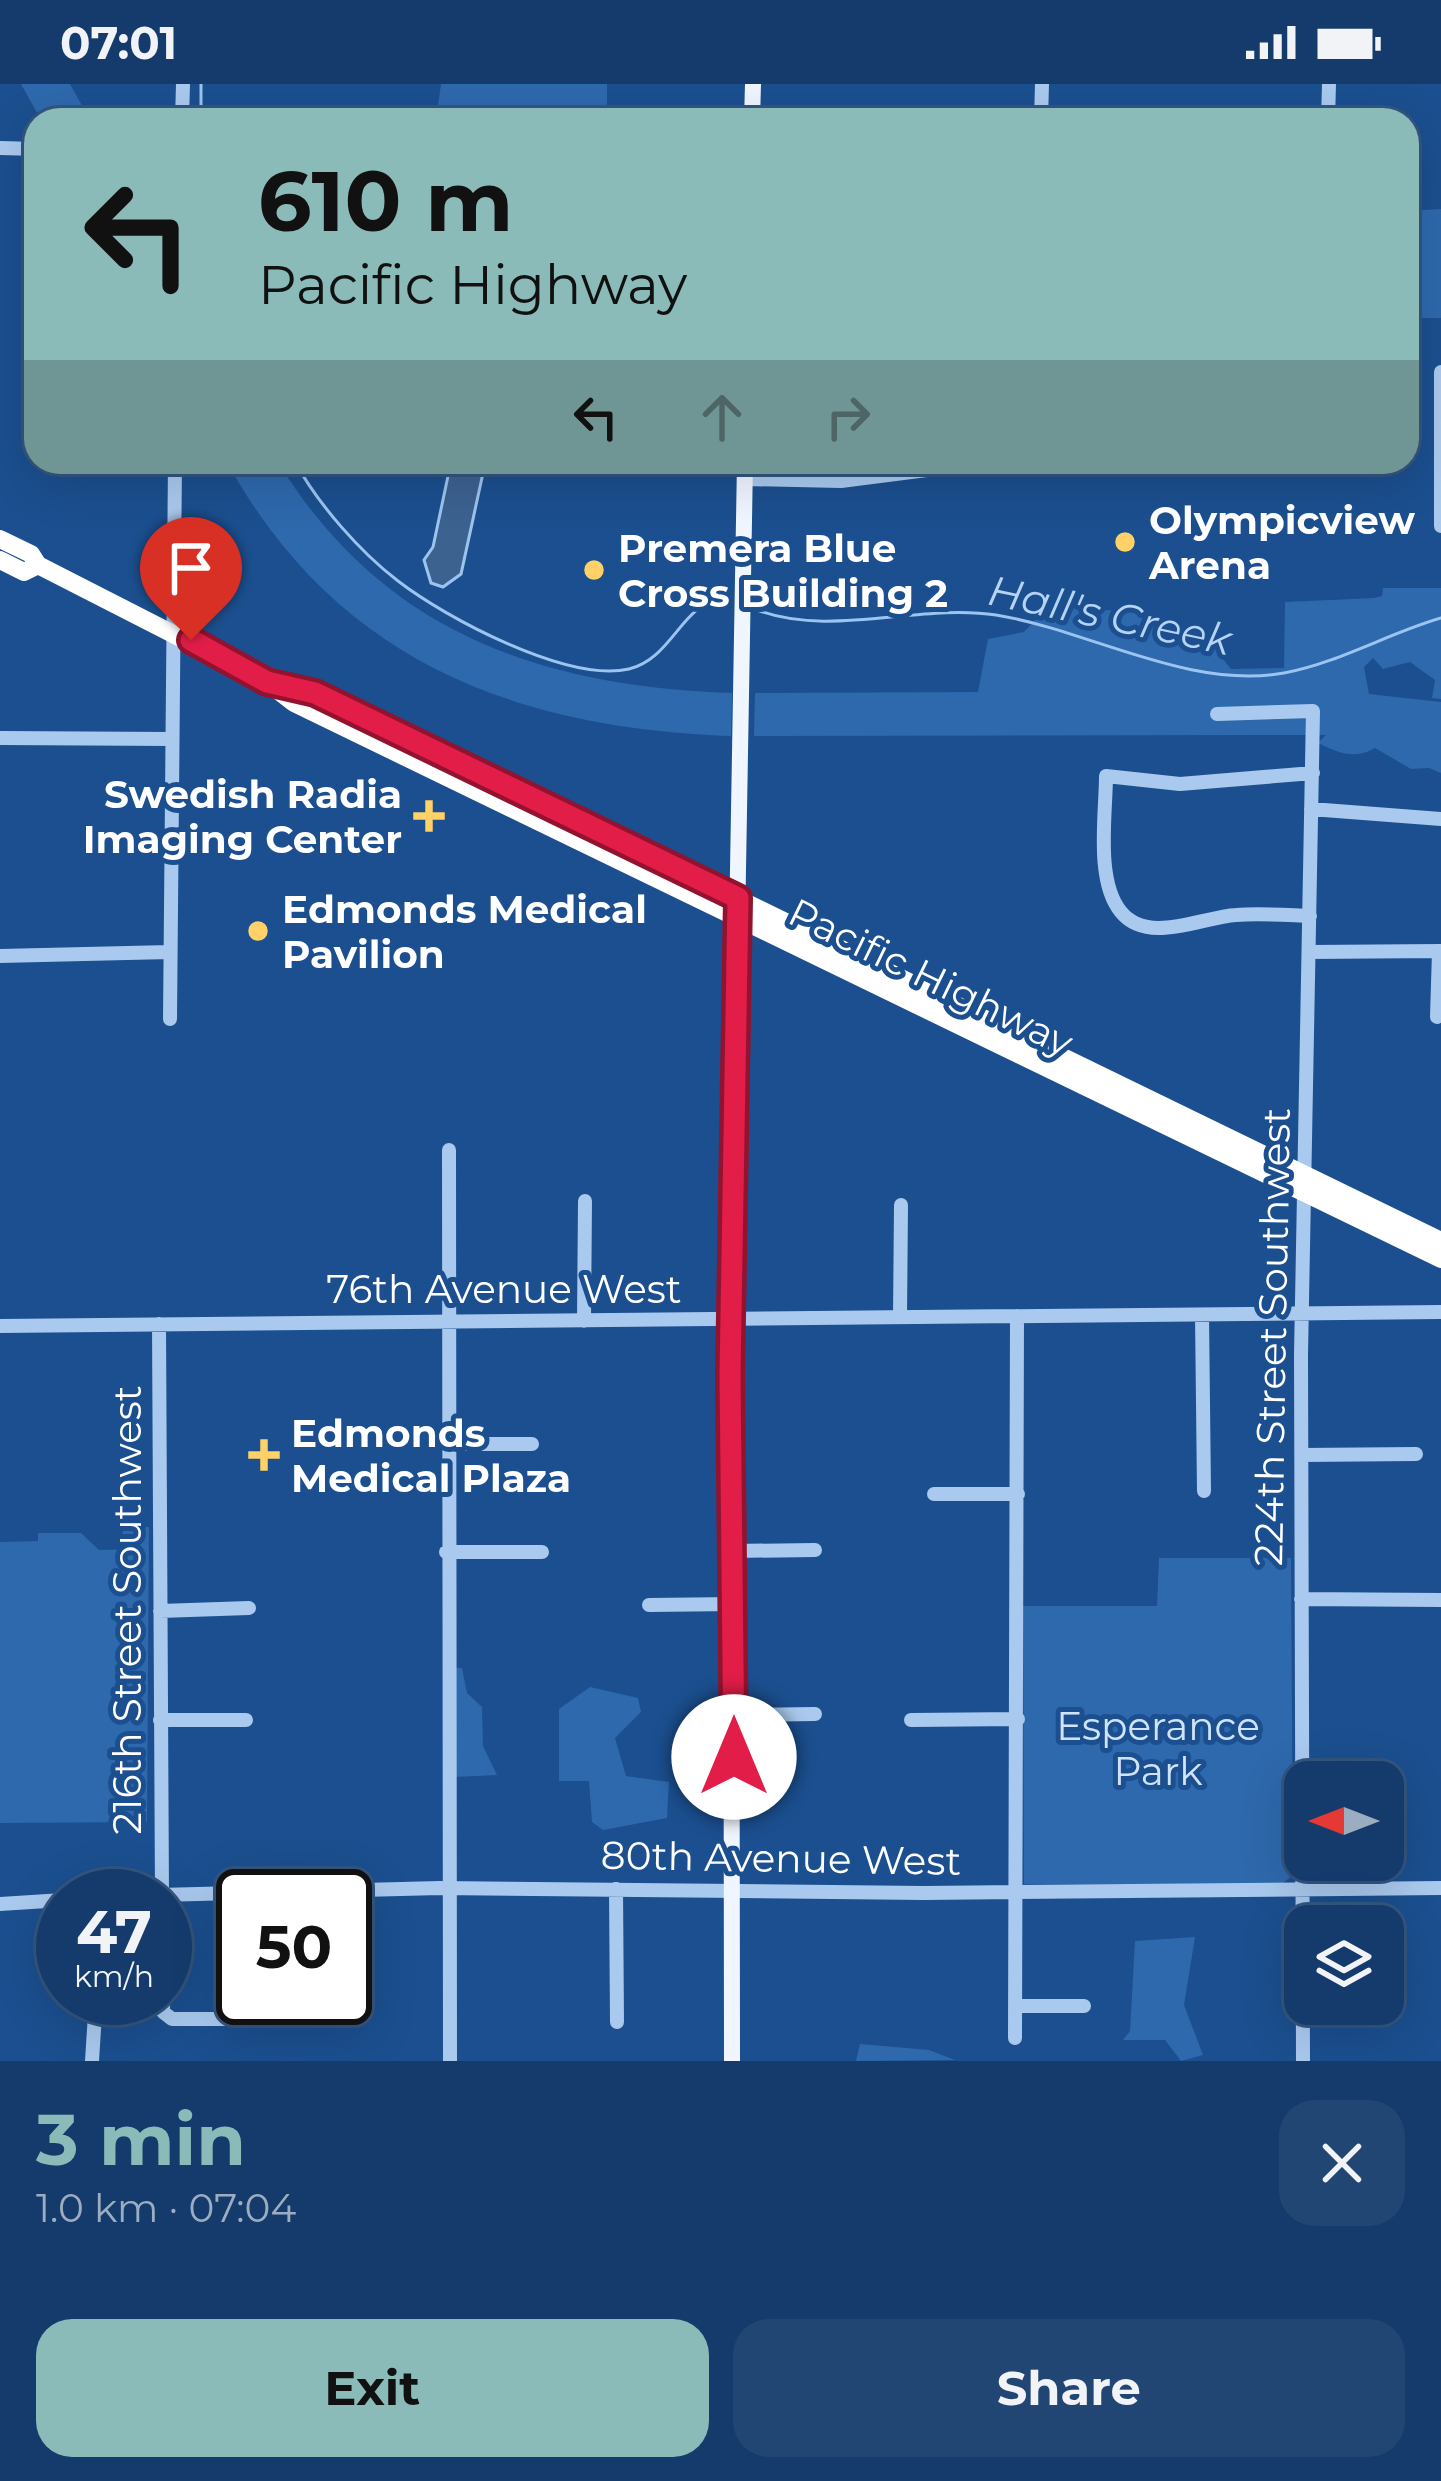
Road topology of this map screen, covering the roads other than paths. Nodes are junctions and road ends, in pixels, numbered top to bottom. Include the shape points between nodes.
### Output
1 (1441, 372) edge
2 (175, 474) edge
3 (745, 474) edge
4 (777, 474) edge
5 (899, 474) edge
6 (1440, 526) edge
7 (0, 539) edge
8 (0, 560) edge
9 (38, 566) junction
10 (174, 632) junction
11 (1217, 714) dead end
12 (0, 738) edge
13 (171, 739) junction
14 (1313, 773) junction
15 (1311, 809) junction
16 (1441, 819) edge
17 (737, 908) junction
18 (1310, 916) junction
19 (1440, 951) edge
20 (170, 952) junction
21 (1309, 952) junction
22 (0, 956) edge
23 (1437, 1017) dead end
24 (170, 1019) dead end
25 (974, 1032) junction
26 (1055, 1050) junction
27 (449, 1150) dead end
28 (1307, 1184) junction
29 (585, 1201) dead end
30 (901, 1205) dead end
31 (1441, 1241) edge
32 (1441, 1259) edge
33 (1305, 1305) junction
34 (1441, 1312) edge
35 (1202, 1315) junction
36 (1017, 1316) junction
37 (900, 1317) junction
38 (730, 1320) junction
39 (584, 1321) junction
40 (448, 1322) junction
41 (159, 1324) junction
42 (0, 1326) edge
43 (447, 1444) junction
44 (532, 1444) dead end
45 (1416, 1454) dead end
46 (1302, 1455) junction
47 (1204, 1491) dead end
48 (934, 1494) dead end
49 (1018, 1494) junction
50 (733, 1550) junction
51 (815, 1550) dead end
52 (446, 1552) junction
53 (542, 1552) dead end
54 (1301, 1598) junction
55 (1441, 1600) edge
56 (734, 1604) junction
57 (650, 1605) dead end
58 (249, 1607) dead end
59 (160, 1611) junction
60 (815, 1714) dead end
61 (734, 1715) junction
62 (1018, 1719) junction
63 (160, 1720) junction
64 (246, 1720) dead end
65 (911, 1720) dead end
66 (162, 1869) edge
67 (448, 1888) junction
68 (1441, 1888) edge
69 (616, 1889) junction
70 (1302, 1889) junction
71 (734, 1890) junction
72 (1016, 1893) junction
73 (192, 1894) edge
74 (36, 1902) edge
75 (0, 1904) edge
76 (1015, 2006) junction
77 (1084, 2006) dead end
78 (616, 2022) dead end
79 (94, 2025) edge
80 (1015, 2038) dead end
81 (92, 2061) edge
82 (450, 2061) edge
83 (733, 2061) edge
84 (1303, 2061) edge

1 - 6 street
2 - 10 street
3 - 17 main road
4 - 5 street via 841,482
7 - 9 highway, Pacific Highway
8 - 9 highway, Pacific Highway via 24,572
9 - 10 highway, Pacific Highway
10 - 13 street
10 - 17 highway, Pacific Highway via 294,704
11 - 14 street, 224th Street Southwest via 1313,711
12 - 13 street
13 - 20 street
14 - 15 street, 224th Street Southwest
14 - 18 street via 1180,784 1106,776 1112,893 1138,924
15 - 16 street
15 - 18 street, 224th Street Southwest
17 - 25 highway, Pacific Highway
17 - 26 highway, Pacific Highway
17 - 38 main road
18 - 21 street, 224th Street Southwest
19 - 21 street
19 - 23 street
20 - 22 street
20 - 24 street
21 - 28 street, 224th Street Southwest
25 - 26 main road via 984,1028 1037,1052
25 - 28 highway, Pacific Highway
26 - 28 highway, Pacific Highway
27 - 40 street
28 - 31 highway, Pacific Highway
28 - 32 highway, Pacific Highway
28 - 33 street, 224th Street Southwest
29 - 39 street
30 - 37 street
33 - 34 street, 76th Avenue West
33 - 35 street, 76th Avenue West via 1278,1314
33 - 46 street, 224th Street Southwest
35 - 36 street, 76th Avenue West
35 - 47 street
36 - 37 street, 76th Avenue West
36 - 49 street
37 - 38 street, 76th Avenue West
38 - 39 street, 76th Avenue West
38 - 50 main road
39 - 40 street, 76th Avenue West
40 - 41 street, 76th Avenue West
40 - 43 street
41 - 42 street, 76th Avenue West
41 - 59 street, 216th Street Southwest
43 - 44 street
43 - 52 street
45 - 46 street
46 - 54 street, 224th Street Southwest
48 - 49 street
49 - 62 street
50 - 51 street
50 - 56 main road
52 - 53 street
52 - 67 street
54 - 55 street
54 - 70 street, 224th Street Southwest
56 - 57 street
56 - 61 main road
58 - 59 street
59 - 63 street, 216th Street Southwest
60 - 61 street
61 - 71 main road
62 - 65 street
62 - 72 street
63 - 64 street
63 - 66 street, 216th Street Southwest
67 - 69 street, 80th Avenue West
67 - 73 street, 80th Avenue West
67 - 82 street
68 - 70 street, 80th Avenue West
69 - 71 street, 80th Avenue West
69 - 78 street
70 - 72 street, 80th Avenue West
70 - 84 street, 224th Street Southwest
71 - 72 street, 80th Avenue West
71 - 83 main road
72 - 76 street
74 - 75 street
76 - 77 street
76 - 80 street
79 - 81 street

